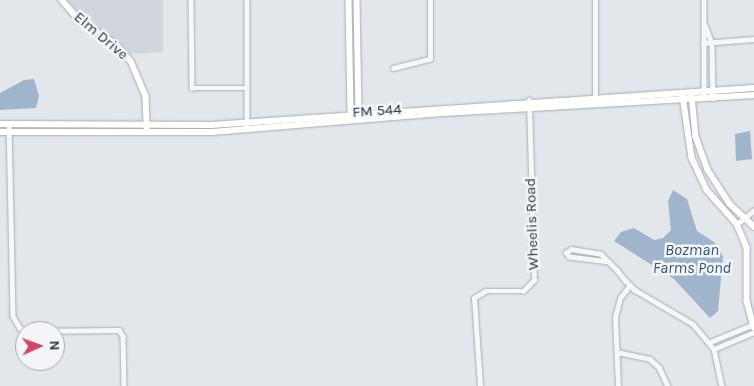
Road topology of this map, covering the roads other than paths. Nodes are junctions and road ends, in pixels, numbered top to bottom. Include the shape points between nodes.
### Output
1 (62, 0) edge
2 (191, 0) edge
3 (247, 0) edge
4 (349, 0) edge
5 (357, 0) edge
6 (430, 0) edge
7 (595, 0) edge
8 (704, 0) edge
9 (704, 19) junction
10 (754, 39) edge
11 (703, 43) junction
12 (712, 43) junction
13 (393, 68) dead end
14 (247, 88) junction
15 (754, 88) edge
16 (704, 90) junction
17 (712, 90) junction
18 (683, 91) junction
19 (692, 91) junction
20 (754, 95) edge
21 (594, 97) junction
22 (704, 98) junction
23 (712, 98) junction
24 (684, 99) junction
25 (692, 99) junction
26 (529, 100) junction
27 (595, 105) junction
28 (529, 108) junction
29 (359, 112) junction
30 (351, 113) junction
31 (359, 120) junction
32 (351, 121) junction
33 (247, 123) junction
34 (0, 124) edge
35 (8, 124) junction
36 (147, 129) junction
37 (248, 130) junction
38 (0, 132) edge
39 (9, 132) junction
40 (708, 170) junction
41 (699, 174) junction
42 (754, 210) edge
43 (744, 218) junction
44 (737, 224) junction
45 (754, 226) edge
46 (609, 262) junction
47 (630, 285) junction
48 (754, 325) edge
49 (754, 332) edge
50 (710, 342) junction
51 (714, 349) junction
52 (617, 352) junction
53 (124, 386) edge
54 (480, 386) edge
55 (618, 386) edge
56 (668, 386) edge
57 (722, 386) edge

1 - 36 main road, Elm Drive via 81,22 116,44 131,60 146,96
2 - 14 street via 192,88
3 - 14 street
4 - 30 main road
5 - 29 main road
6 - 13 street via 429,61
7 - 21 street
8 - 9 street
9 - 11 street
9 - 12 street
10 - 12 street
11 - 12 street
11 - 16 street
12 - 17 street
14 - 33 street
15 - 17 main road, FM 544
16 - 17 main road, FM 544
16 - 19 main road, FM 544
16 - 22 street
17 - 23 street
18 - 19 main road, FM 544
18 - 21 main road, FM 544
18 - 24 main road
19 - 25 main road
20 - 23 main road, FM 544
21 - 26 main road, FM 544
21 - 27 street
22 - 23 main road, FM 544
22 - 25 main road, FM 544
24 - 25 main road, FM 544
24 - 27 main road, FM 544
24 - 41 main road via 688,145
25 - 40 main road via 696,137
26 - 28 street, Wheelis Road
26 - 29 main road, FM 544
27 - 28 main road, FM 544
28 - 31 main road, FM 544
28 - 54 street, Wheelis Road via 534,280 523,291 485,291 474,298
29 - 30 main road, FM 544
29 - 31 main road
30 - 32 main road
30 - 33 main road, FM 544
31 - 32 main road, FM 544
32 - 37 main road, FM 544
33 - 36 main road, FM 544
33 - 37 street
34 - 35 main road, FM 544
35 - 36 main road, FM 544
35 - 39 street
36 - 37 main road, FM 544
36 - 39 main road, FM 544
38 - 39 main road, FM 544
39 - 53 street via 12,316 20,328 28,331 119,330
40 - 41 main road
40 - 43 main road
41 - 44 main road via 715,201
42 - 43 street
43 - 44 street
43 - 45 main road
44 - 48 main road via 747,248 747,301
46 - 46 street via 591,250 571,248 566,253 569,257
46 - 47 street
47 - 50 street via 693,324
47 - 52 street via 616,309
48 - 50 street
49 - 51 street
50 - 51 street
51 - 57 street
52 - 55 street
52 - 56 street via 650,359 659,367

